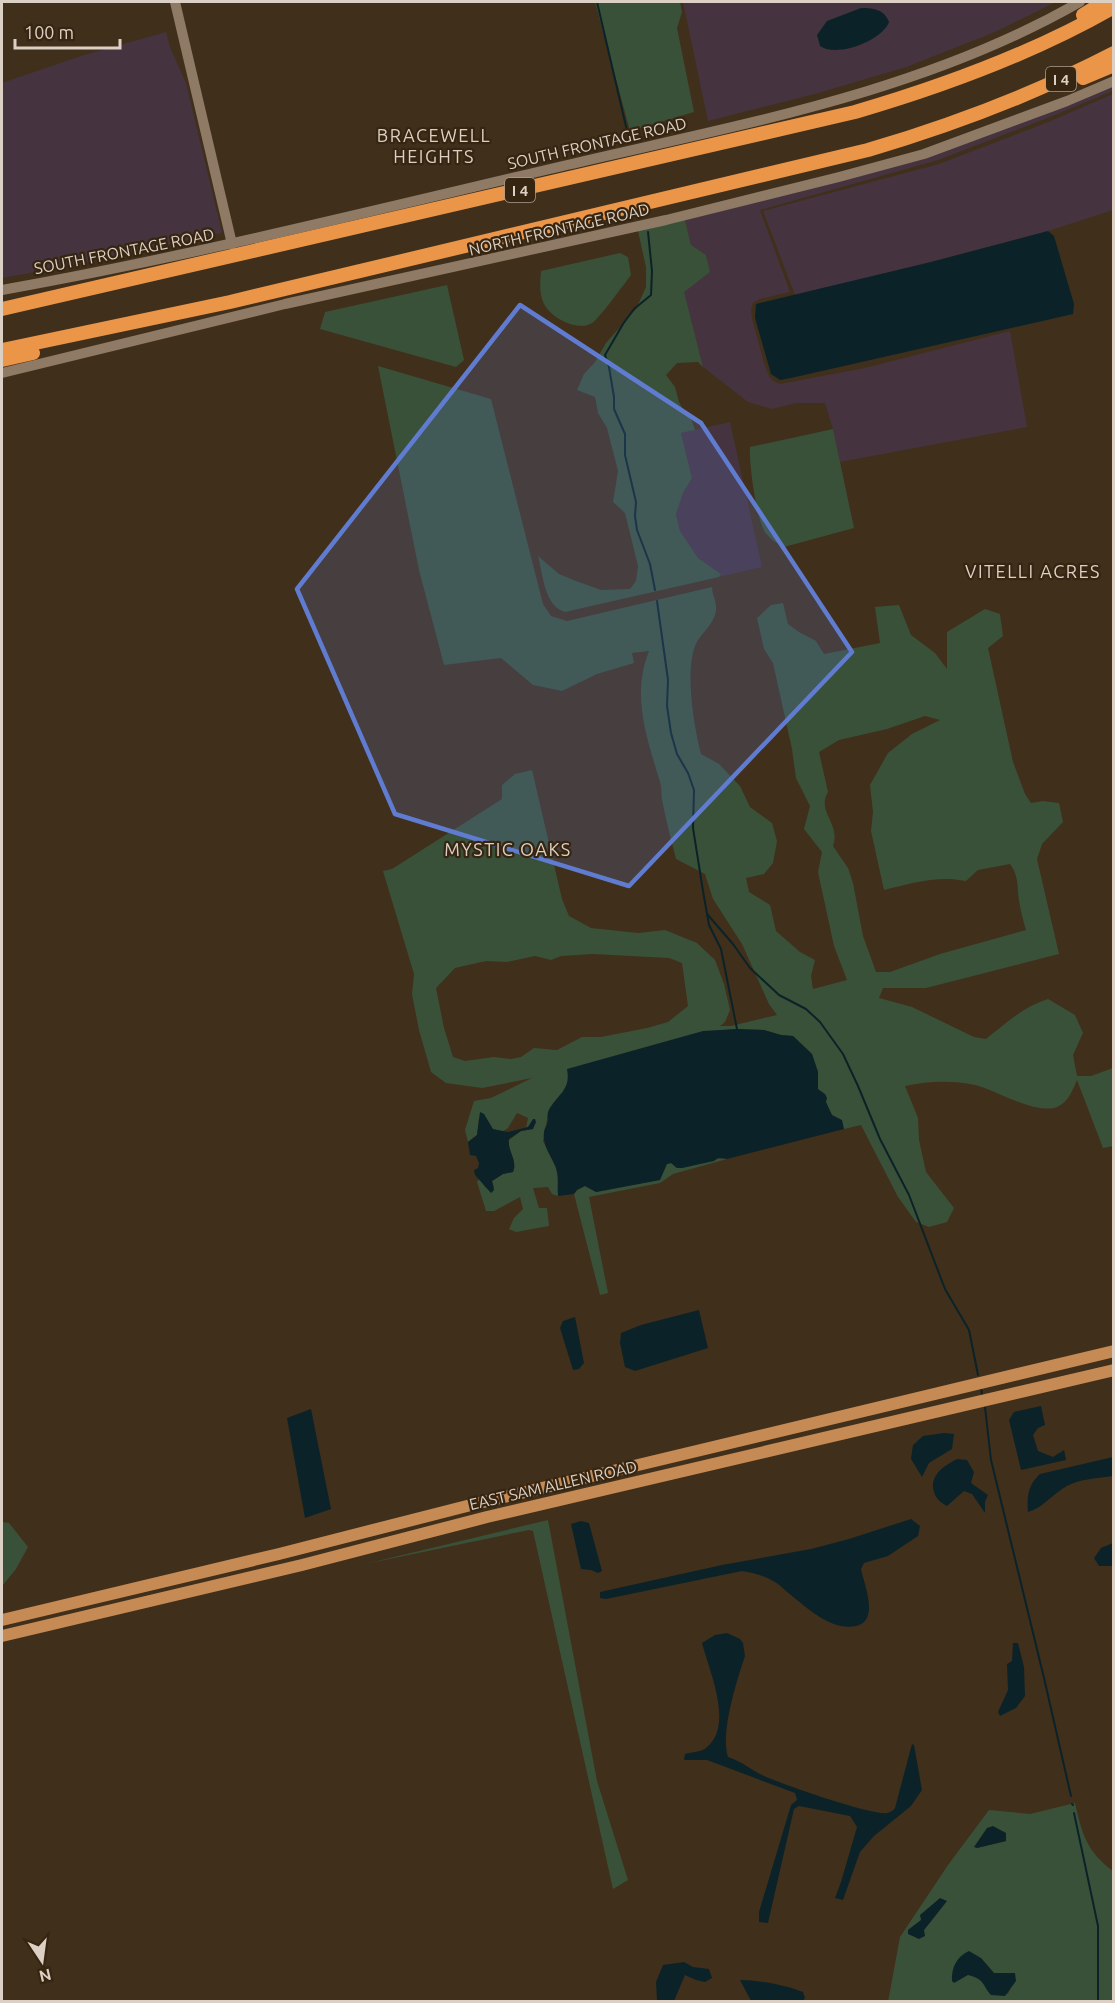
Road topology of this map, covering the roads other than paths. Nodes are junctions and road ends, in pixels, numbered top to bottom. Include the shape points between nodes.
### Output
1 (175, 2) edge
2 (1080, 2) edge
3 (1104, 2) edge
4 (1113, 7) edge
5 (1026, 51) junction
6 (1113, 53) edge
7 (1113, 65) edge
8 (1113, 81) edge
9 (1007, 102) junction
10 (232, 244) junction
11 (2, 290) edge
12 (230, 302) junction
13 (4, 308) edge
14 (2, 350) edge
15 (2, 360) edge
16 (2, 373) edge
17 (1113, 1351) edge
18 (1113, 1370) edge
19 (2, 1620) edge
20 (2, 1636) edge

1 - 10 street
2 - 10 street, SOUTH FRONTAGE ROAD via 969,56 870,91
3 - 5 highway
4 - 5 highway, I 4
5 - 13 highway, I 4 via 927,90 844,115
6 - 9 highway, I 4
7 - 9 highway via 1066,85
8 - 16 street, NORTH FRONTAGE ROAD via 924,154 839,177
9 - 12 highway, I 4 via 918,135 827,160
10 - 11 street, SOUTH FRONTAGE ROAD
12 - 14 highway, I 4
12 - 15 highway
17 - 19 main road
18 - 20 main road, EAST SAM ALLEN ROAD

